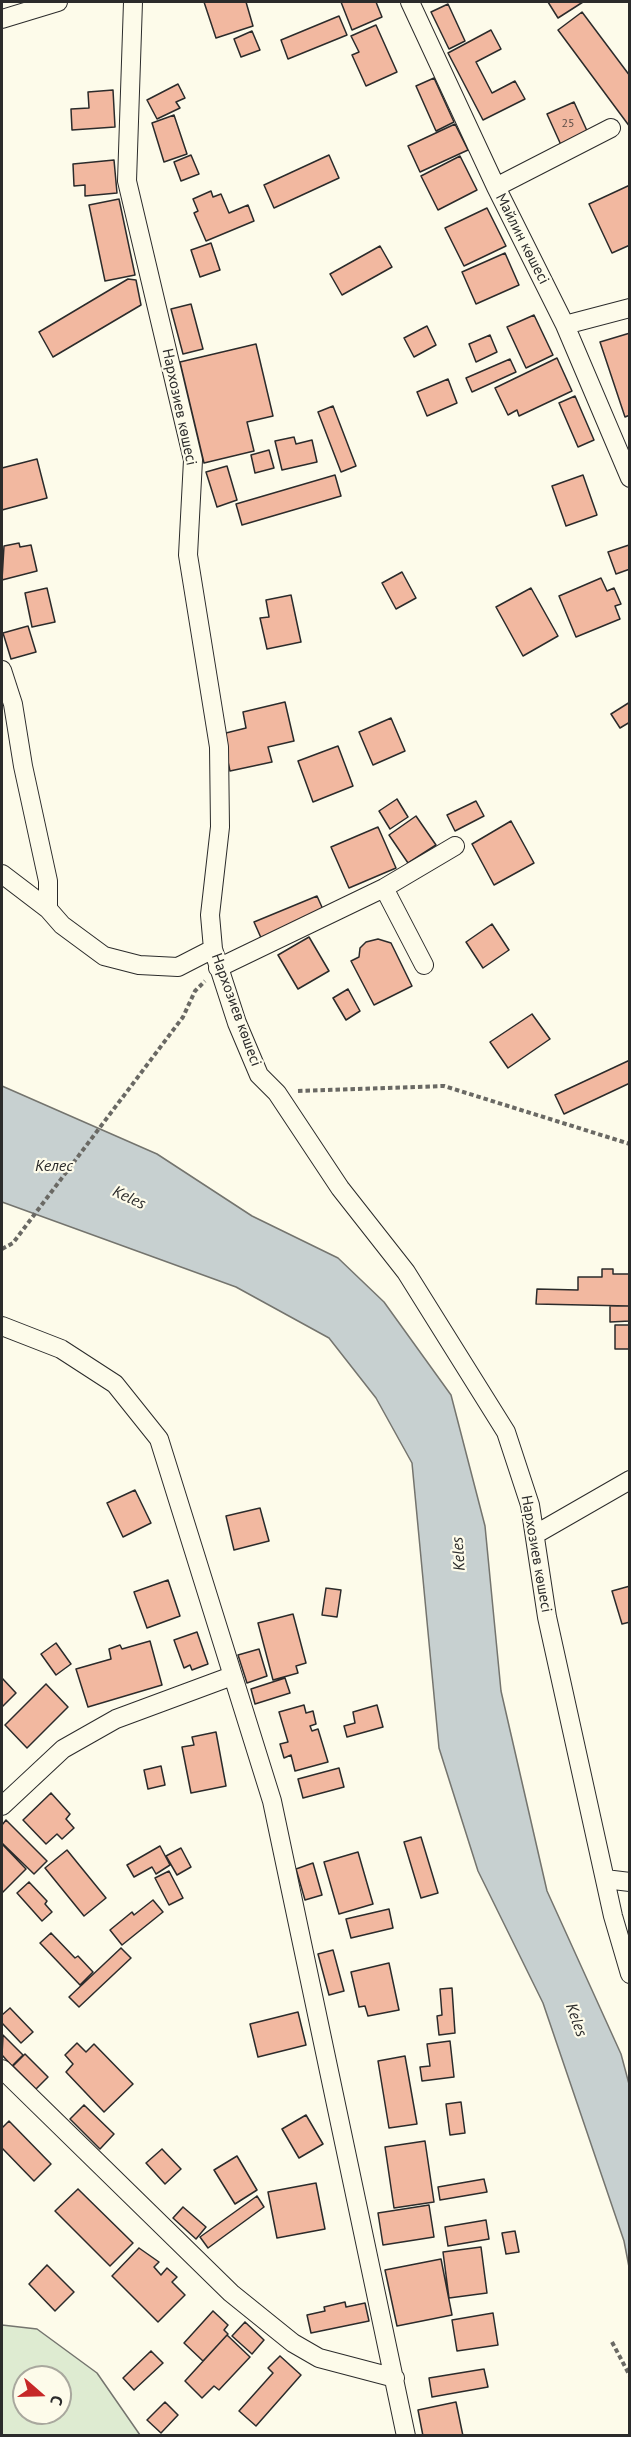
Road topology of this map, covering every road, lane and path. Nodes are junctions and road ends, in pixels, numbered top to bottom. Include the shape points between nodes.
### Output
1 (58, 2) edge
2 (133, 2) edge
3 (410, 2) edge
4 (2, 19) edge
5 (611, 128) dead end
6 (496, 187) junction
7 (630, 308) edge
8 (566, 325) junction
9 (630, 478) edge
10 (2, 670) edge
11 (455, 846) dead end
12 (2, 874) edge
13 (384, 888) junction
14 (48, 909) junction
15 (213, 949) junction
16 (424, 965) dead end
17 (218, 968) junction
18 (277, 1093) junction
19 (630, 1144) edge
20 (2, 1249) edge
21 (2, 1326) edge
22 (630, 1480) edge
23 (536, 1534) junction
24 (232, 1676) junction
25 (2, 1806) edge
26 (605, 1880) junction
27 (630, 1882) edge
28 (630, 1974) edge
29 (2, 2069) edge
30 (612, 2342) dead end
31 (630, 2376) edge
32 (395, 2378) junction
33 (406, 2436) edge

1 - 4 street
2 - 15 street, Нархозиев көшесі via 127,181 193,460 188,555 219,747 220,827 210,915
3 - 6 street, Майлин көшесі
5 - 6 street
6 - 8 street, Майлин көшесі
7 - 8 street
8 - 9 street, Майлин көшесі
10 - 14 street via 13,704 46,870
11 - 13 street
12 - 14 street
13 - 16 street
13 - 17 street
14 - 15 street via 62,925 104,956 139,965 178,967
15 - 17 street, Нархозиев көшесі
17 - 18 street, Нархозиев көшесі via 259,1075
17 - 20 path via 195,991 183,1017 13,1243
18 - 19 path via 444,1086
18 - 23 street, Нархозиев көшесі via 340,1188 406,1272 506,1432 531,1505
21 - 24 street via 61,1349 115,1384 159,1439
22 - 23 street
23 - 26 street, Нархозиев көшесі via 547,1617
24 - 25 street via 107,1724 63,1749
24 - 32 street via 272,1801
26 - 27 street
26 - 28 street, Нархозиев көшесі
29 - 32 street via 231,2293 294,2343 319,2358
30 - 31 path
32 - 33 street

